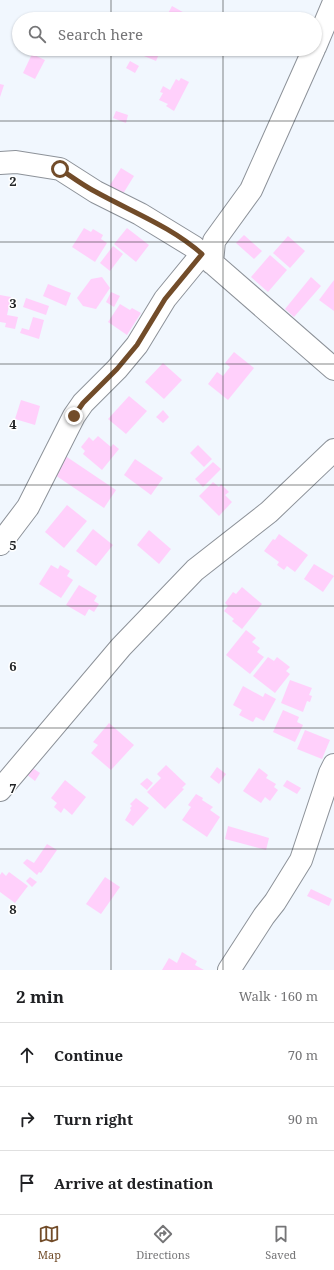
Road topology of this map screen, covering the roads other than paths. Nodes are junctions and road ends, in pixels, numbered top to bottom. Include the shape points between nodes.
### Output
1 (334, 2) edge
2 (322, 31) edge
3 (311, 56) edge
4 (0, 162) edge
5 (206, 251) junction
6 (334, 369) edge
7 (334, 450) edge
8 (0, 544) edge
9 (334, 765) edge
10 (0, 790) edge
11 (229, 970) edge

1 - 2 street
3 - 5 street via 251,190
4 - 5 street via 60,169 96,192
5 - 6 street
5 - 8 street via 165,299 137,345 83,403 28,507
7 - 10 street via 269,512 194,570 122,647
9 - 11 street via 301,860

